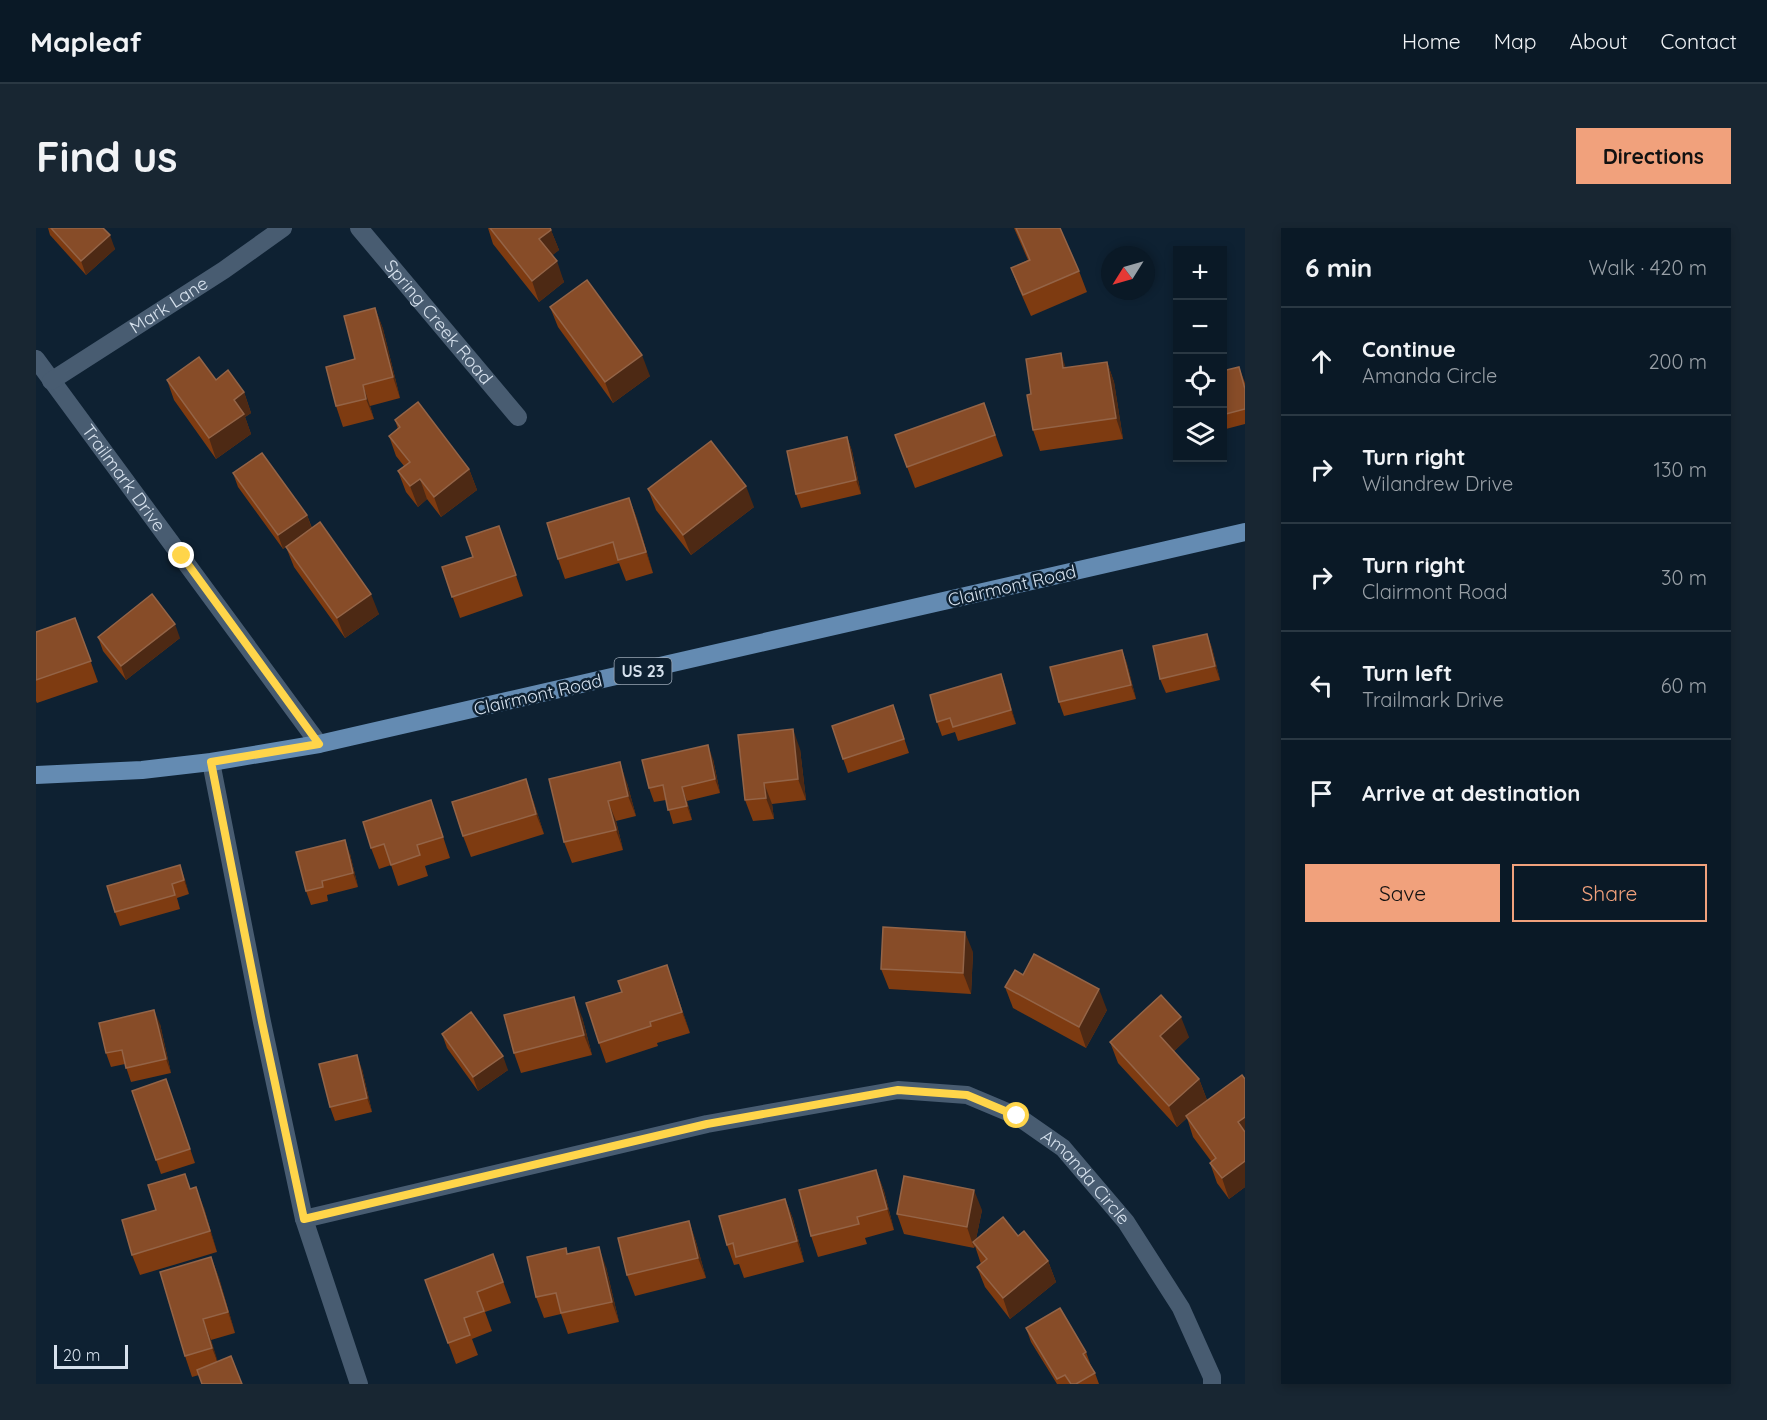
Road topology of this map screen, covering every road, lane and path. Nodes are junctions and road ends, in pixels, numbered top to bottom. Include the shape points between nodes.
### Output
1 (283, 228) edge
2 (359, 228) edge
3 (36, 359) edge
4 (51, 381) junction
5 (518, 417) dead end
6 (1245, 532) edge
7 (319, 744) junction
8 (211, 762) junction
9 (36, 775) edge
10 (304, 1219) junction
11 (359, 1384) edge
12 (1212, 1384) edge

1 - 4 street, Mark Lane
2 - 5 street, Spring Creek Road
3 - 4 street, Trailmark Drive
4 - 7 street, Trailmark Drive
6 - 7 main road, Clairmont Road / US 23
7 - 8 main road, Clairmont Road / US 23
8 - 9 main road, Clairmont Road / US 23
8 - 10 street
10 - 11 street
10 - 12 street, Amanda Circle via 707,1124 898,1090 967,1095 1017,1116 1063,1148 1126,1222 1181,1308

